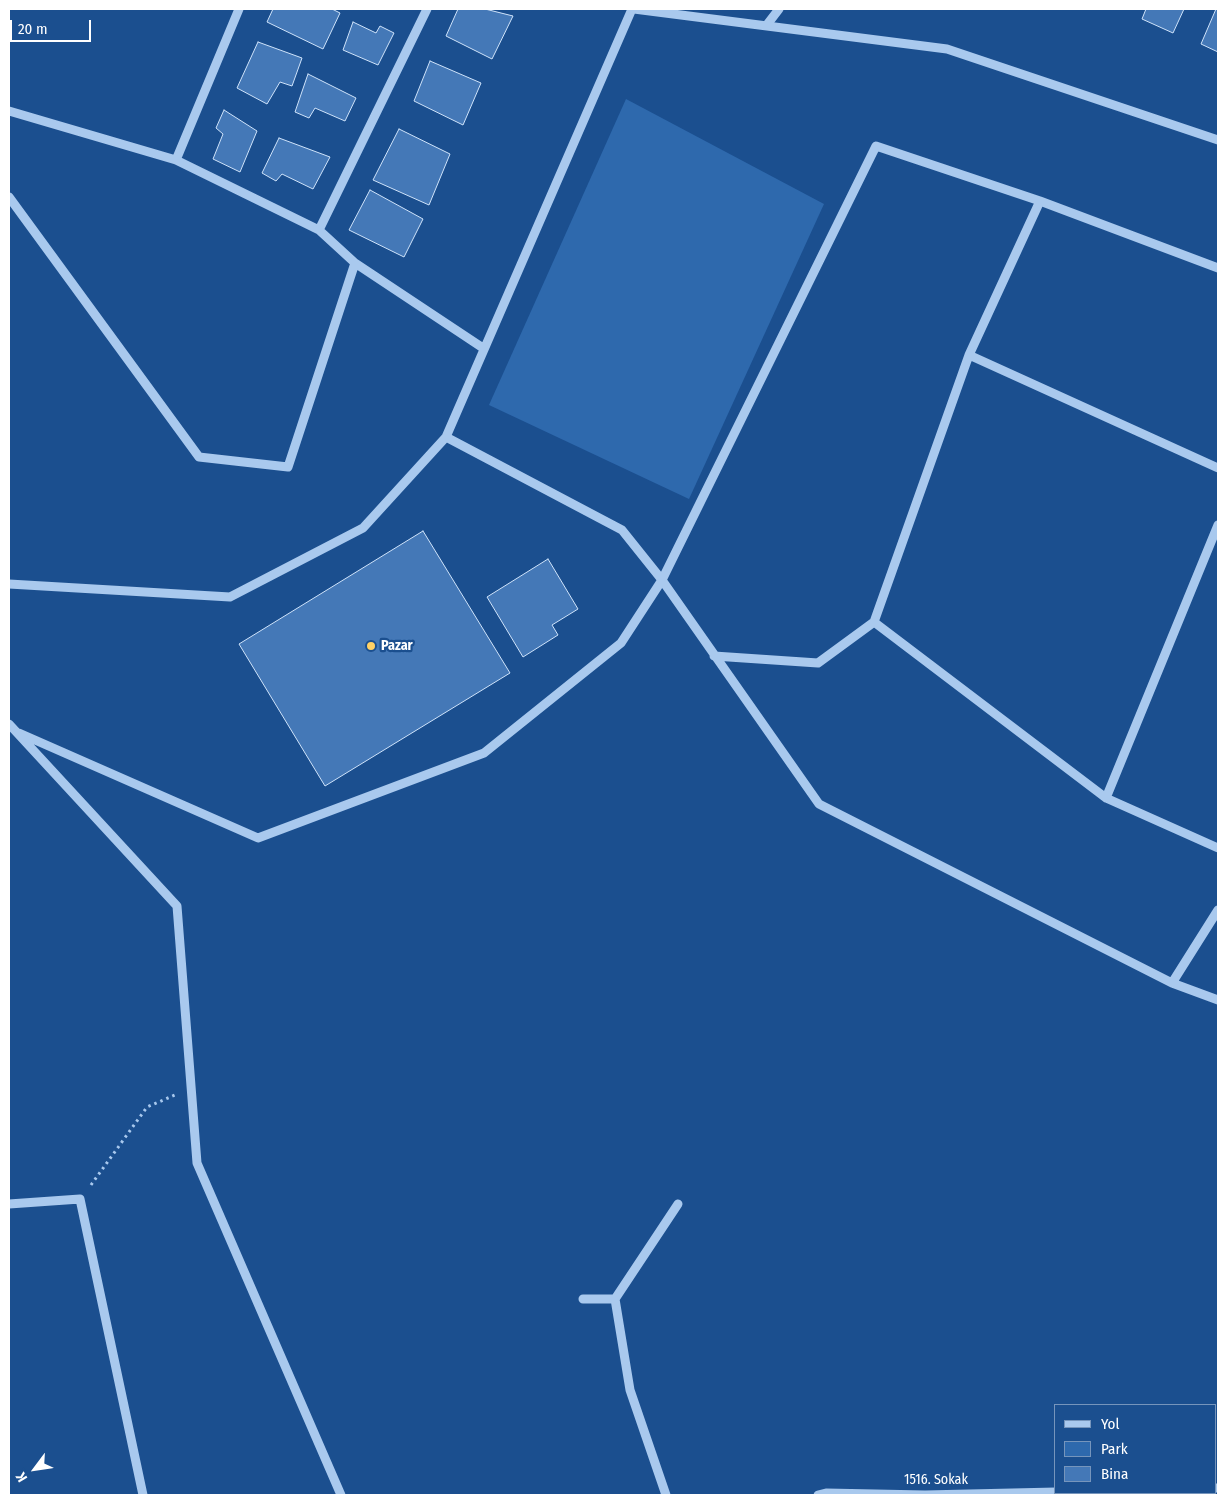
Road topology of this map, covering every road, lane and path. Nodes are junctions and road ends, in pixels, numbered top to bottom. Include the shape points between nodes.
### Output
1 (239, 9) edge
2 (428, 9) edge
3 (633, 9) edge
4 (779, 9) edge
5 (766, 26) junction
6 (9, 111) edge
7 (1218, 140) edge
8 (176, 160) junction
9 (9, 198) edge
10 (1040, 201) junction
11 (319, 230) junction
12 (355, 262) junction
13 (1218, 268) edge
14 (483, 348) junction
15 (969, 355) junction
16 (446, 437) junction
17 (1218, 468) edge
18 (1218, 525) edge
19 (662, 580) junction
20 (9, 584) edge
21 (874, 622) junction
22 (714, 656) junction
23 (9, 724) edge
24 (19, 733) junction
25 (1106, 798) junction
26 (1218, 848) edge
27 (1218, 910) edge
28 (1172, 983) junction
29 (1218, 1000) edge
30 (191, 1087) junction
31 (80, 1199) junction
32 (9, 1204) edge
33 (678, 1204) dead end
34 (583, 1299) dead end
35 (615, 1299) junction
36 (1054, 1492) edge
37 (996, 1494) edge
38 (143, 1495) edge
39 (341, 1495) edge
40 (666, 1495) edge
41 (818, 1495) edge

1 - 8 street
2 - 11 street
3 - 5 street
3 - 14 street
4 - 5 street
5 - 7 street via 947,49
6 - 8 street
8 - 11 street
9 - 12 street via 199,457 288,467
10 - 13 street
10 - 15 street
10 - 19 street via 876,146
11 - 12 street
12 - 14 street
14 - 16 street
15 - 17 street
15 - 21 street
16 - 19 street via 622,530
16 - 20 street via 363,528 230,597
18 - 25 street
19 - 22 street
19 - 24 street via 621,643 484,753 258,838
21 - 22 street via 818,663
21 - 25 street
22 - 28 street via 820,804
23 - 24 street
24 - 30 street via 177,906
25 - 26 street
27 - 28 street
28 - 29 street
30 - 31 path via 147,1107
30 - 39 street via 197,1162
31 - 32 street
31 - 38 street
33 - 35 street
34 - 35 street
35 - 40 street via 630,1390
36 - 37 street, 1516. Sokak
37 - 41 street, 1516. Sokak

